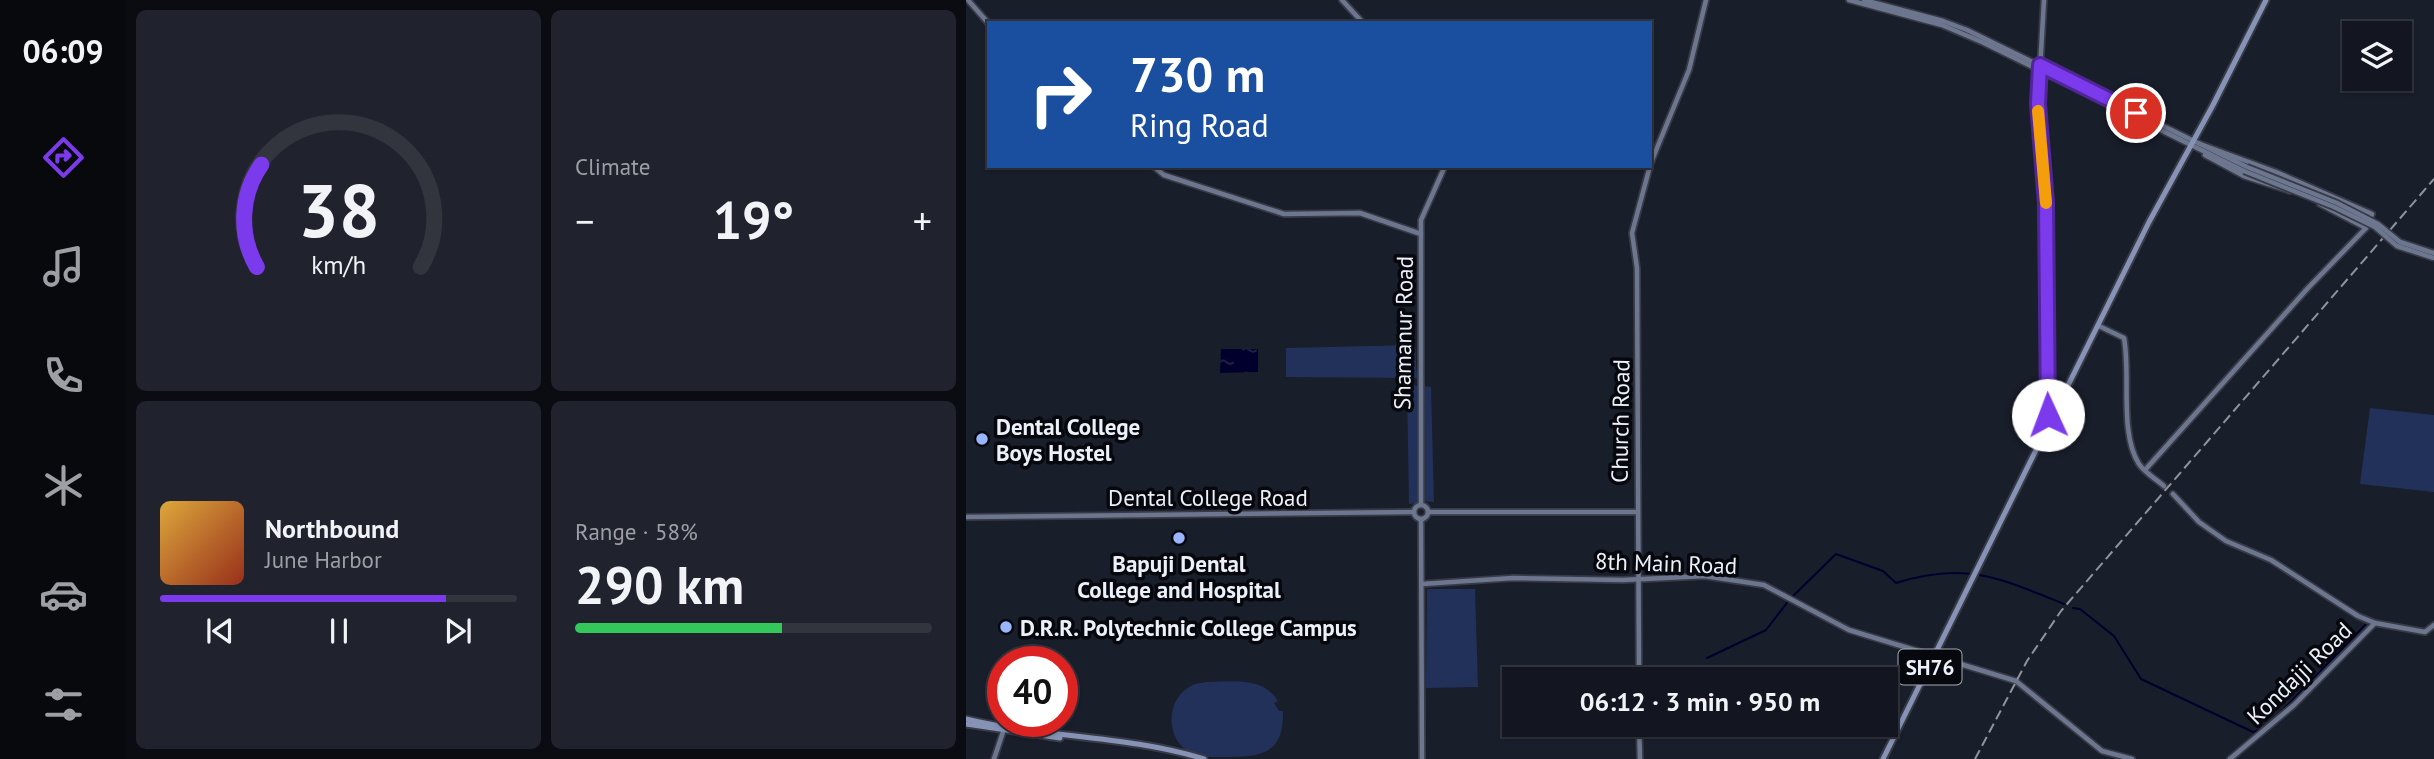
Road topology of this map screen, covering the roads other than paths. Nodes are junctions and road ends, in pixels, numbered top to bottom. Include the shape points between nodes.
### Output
1 (968, 0) edge
2 (1342, 0) edge
3 (1706, 0) edge
4 (1849, 0) edge
5 (1864, 0) edge
6 (2044, 0) edge
7 (2266, 0) edge
8 (987, 21) edge
9 (1361, 21) edge
10 (2039, 67) junction
11 (2196, 145) junction
12 (1652, 161) edge
13 (1155, 168) edge
14 (1444, 168) edge
15 (1649, 168) edge
16 (2366, 228) junction
17 (1421, 234) junction
18 (2434, 256) edge
19 (2099, 326) junction
20 (2054, 417) junction
21 (2145, 470) junction
22 (2164, 486) dead end
23 (2173, 494) dead end
24 (1420, 505) junction
25 (1414, 512) junction
26 (1428, 512) junction
27 (1636, 512) junction
28 (966, 517) edge
29 (1421, 519) junction
30 (1639, 579) junction
31 (1422, 584) junction
32 (2375, 623) junction
33 (2434, 625) edge
34 (1936, 655) junction
35 (1639, 667) edge
36 (966, 722) edge
37 (987, 726) edge
38 (987, 728) edge
39 (1001, 737) edge
40 (1059, 737) edge
41 (1067, 737) edge
42 (1639, 737) edge
43 (994, 759) edge
44 (1193, 759) edge
45 (1204, 759) edge
46 (1422, 759) edge
47 (1640, 759) edge
48 (1883, 759) edge
49 (2132, 759) edge
50 (2230, 759) edge

1 - 8 street
2 - 9 street
3 - 12 street, Church Road via 1689,71
4 - 10 street via 1942,25
5 - 10 street via 1943,21
6 - 10 street
7 - 11 main road, SH76
10 - 11 street
10 - 20 street via 2048,415
11 - 16 street via 2238,173 2312,200
11 - 16 street via 2276,172 2372,214
11 - 18 street, bridge via 2245,169 2337,203 2378,224 2400,242
11 - 19 main road, SH76 via 2149,222
13 - 17 street via 1164,175 1284,214 1360,213
14 - 17 street, Shamanur Road via 1421,220
15 - 27 street, Church Road via 1632,233 1637,268
16 - 21 street
17 - 24 street, Shamanur Road
19 - 20 main road, SH76
19 - 21 street via 2124,338 2128,423 2134,452
20 - 34 main road, SH76
21 - 22 street
23 - 32 street via 2199,522 2226,541 2271,560
24 - 25 street
24 - 26 street
25 - 28 street, Dental College Road
25 - 29 street
26 - 27 street
26 - 29 street
27 - 30 street, Church Road
29 - 31 street
30 - 31 street, 8th Main Road
30 - 34 street, 8th Main Road via 1715,577 1764,585 1849,630
30 - 35 street, Church Road
31 - 46 street
32 - 33 street, Kondajji Road via 2425,632
32 - 50 street, Kondajji Road via 2294,705
34 - 48 main road, SH76
34 - 49 street, 8th Main Road via 2018,682 2102,751
36 - 37 main road
36 - 38 main road
39 - 43 street
40 - 44 main road
41 - 45 main road via 1157,746
42 - 47 street

